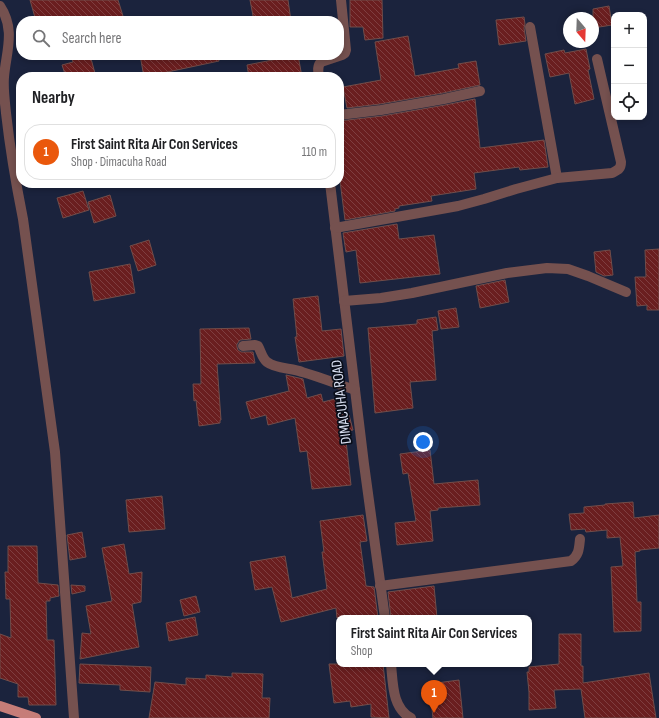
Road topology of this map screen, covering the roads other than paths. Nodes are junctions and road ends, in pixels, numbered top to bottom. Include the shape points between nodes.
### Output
1 (341, 0) edge
2 (0, 6) edge
3 (343, 16) edge
4 (530, 26) dead end
5 (344, 30) edge
6 (344, 54) edge
7 (597, 59) dead end
8 (327, 60) edge
9 (318, 72) edge
10 (480, 91) dead end
11 (344, 114) edge
12 (16, 178) edge
13 (557, 178) junction
14 (18, 188) edge
15 (331, 188) edge
16 (335, 228) junction
17 (626, 292) dead end
18 (344, 301) junction
19 (243, 346) dead end
20 (355, 390) junction
21 (580, 539) dead end
22 (380, 586) junction
23 (385, 615) edge
24 (391, 667) edge
25 (0, 706) edge
26 (36, 718) edge
27 (74, 718) edge
28 (411, 718) edge

1 - 3 street
2 - 12 street via 10,35 4,91
4 - 13 street
5 - 6 street
7 - 13 street via 621,166 612,173
8 - 9 street via 318,64
10 - 11 street
13 - 16 street via 458,206
14 - 27 street via 55,452
15 - 16 street, DIMACUHA ROAD
16 - 18 street, DIMACUHA ROAD
17 - 18 street via 568,269 547,268 507,273 412,293
18 - 20 street, DIMACUHA ROAD
19 - 20 street via 258,346 266,362 270,364 295,369
20 - 22 street, DIMACUHA ROAD
21 - 22 street via 576,558 571,561
22 - 23 street, DIMACUHA ROAD
24 - 28 street via 396,700 401,711
25 - 26 main road

